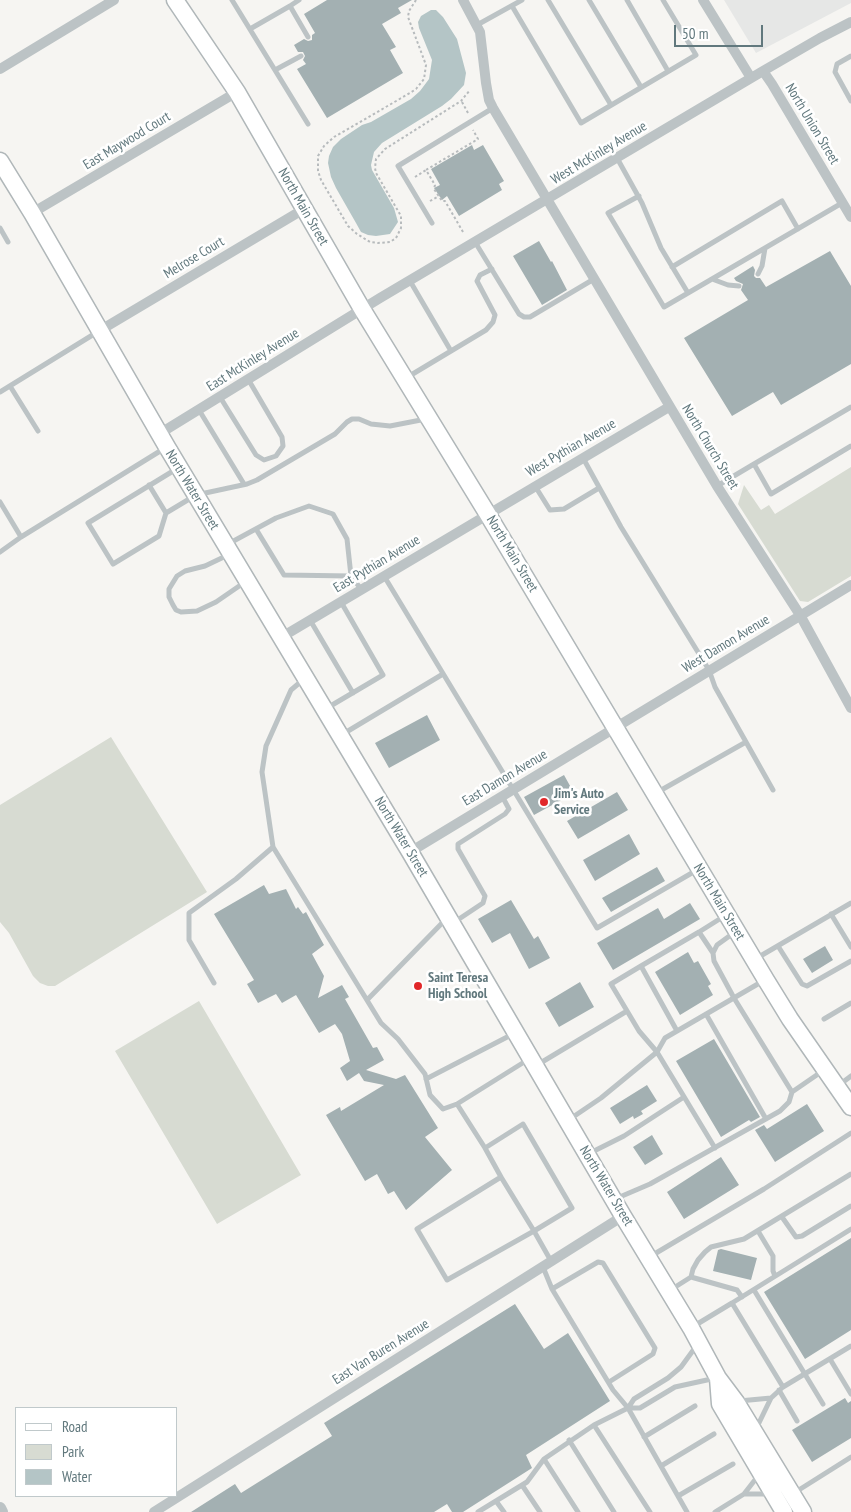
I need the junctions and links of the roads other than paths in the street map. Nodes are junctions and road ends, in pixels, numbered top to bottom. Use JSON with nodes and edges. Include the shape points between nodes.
{"nodes":[{"id":1,"x":114,"y":0,"type":"edge"},
{"id":2,"x":175,"y":0,"type":"edge"},
{"id":3,"x":232,"y":0,"type":"edge"},
{"id":4,"x":299,"y":0,"type":"edge"},
{"id":5,"x":463,"y":0,"type":"edge"},
{"id":6,"x":522,"y":0,"type":"edge"},
{"id":7,"x":548,"y":0,"type":"edge"},
{"id":8,"x":589,"y":0,"type":"edge"},
{"id":9,"x":627,"y":0,"type":"edge"},
{"id":10,"x":663,"y":0,"type":"edge"},
{"id":11,"x":703,"y":0,"type":"edge"},
{"id":12,"x":290,"y":6,"type":"junction"},
{"id":13,"x":512,"y":6,"type":"junction"},
{"id":14,"x":851,"y":22,"type":"edge"},
{"id":15,"x":477,"y":25,"type":"junction"},
{"id":16,"x":250,"y":29,"type":"junction"},
{"id":17,"x":308,"y":37,"type":"dead end"},
{"id":18,"x":301,"y":56,"type":"dead end"},
{"id":19,"x":851,"y":56,"type":"edge"},
{"id":20,"x":0,"y":69,"type":"edge"},
{"id":21,"x":275,"y":70,"type":"junction"},
{"id":22,"x":668,"y":71,"type":"junction"},
{"id":23,"x":763,"y":71,"type":"junction"},
{"id":24,"x":751,"y":78,"type":"junction"},
{"id":25,"x":641,"y":87,"type":"junction"},
{"id":26,"x":237,"y":92,"type":"junction"},
{"id":27,"x":851,"y":101,"type":"edge"},
{"id":28,"x":610,"y":105,"type":"junction"},
{"id":29,"x":493,"y":108,"type":"junction"},
{"id":30,"x":308,"y":124,"type":"dead end"},
{"id":31,"x":617,"y":158,"type":"junction"},
{"id":32,"x":3,"y":171,"type":"edge"},
{"id":33,"x":638,"y":196,"type":"junction"},
{"id":34,"x":547,"y":199,"type":"junction"},
{"id":35,"x":843,"y":203,"type":"junction"},
{"id":36,"x":304,"y":209,"type":"junction"},
{"id":37,"x":32,"y":213,"type":"junction"},
{"id":38,"x":851,"y":217,"type":"edge"},
{"id":39,"x":432,"y":223,"type":"dead end"},
{"id":40,"x":0,"y":228,"type":"edge"},
{"id":41,"x":798,"y":229,"type":"junction"},
{"id":42,"x":8,"y":242,"type":"dead end"},
{"id":43,"x":475,"y":242,"type":"junction"},
{"id":44,"x":766,"y":248,"type":"junction"},
{"id":45,"x":672,"y":267,"type":"junction"},
{"id":46,"x":492,"y":269,"type":"junction"},
{"id":47,"x":758,"y":274,"type":"dead end"},
{"id":48,"x":594,"y":279,"type":"junction"},
{"id":49,"x":712,"y":279,"type":"junction"},
{"id":50,"x":410,"y":281,"type":"junction"},
{"id":51,"x":739,"y":286,"type":"dead end"},
{"id":52,"x":688,"y":293,"type":"junction"},
{"id":53,"x":362,"y":309,"type":"junction"},
{"id":54,"x":99,"y":331,"type":"junction"},
{"id":55,"x":451,"y":351,"type":"junction"},
{"id":56,"x":405,"y":379,"type":"junction"},
{"id":57,"x":248,"y":380,"type":"junction"},
{"id":58,"x":10,"y":386,"type":"junction"},
{"id":59,"x":0,"y":392,"type":"edge"},
{"id":60,"x":220,"y":397,"type":"junction"},
{"id":61,"x":669,"y":407,"type":"junction"},
{"id":62,"x":851,"y":407,"type":"edge"},
{"id":63,"x":198,"y":410,"type":"junction"},
{"id":64,"x":429,"y":418,"type":"junction"},
{"id":65,"x":38,"y":431,"type":"dead end"},
{"id":66,"x":163,"y":440,"type":"junction"},
{"id":67,"x":851,"y":446,"type":"edge"},
{"id":68,"x":276,"y":456,"type":"junction"},
{"id":69,"x":583,"y":458,"type":"junction"},
{"id":70,"x":754,"y":464,"type":"junction"},
{"id":71,"x":282,"y":466,"type":"junction"},
{"id":72,"x":179,"y":467,"type":"junction"},
{"id":73,"x":244,"y":484,"type":"junction"},
{"id":74,"x":149,"y":485,"type":"junction"},
{"id":75,"x":535,"y":486,"type":"junction"},
{"id":76,"x":717,"y":486,"type":"junction"},
{"id":77,"x":599,"y":488,"type":"junction"},
{"id":78,"x":196,"y":495,"type":"junction"},
{"id":79,"x":0,"y":502,"type":"edge"},
{"id":80,"x":166,"y":513,"type":"junction"},
{"id":81,"x":487,"y":513,"type":"junction"},
{"id":82,"x":256,"y":529,"type":"junction"},
{"id":83,"x":21,"y":537,"type":"junction"},
{"id":84,"x":228,"y":550,"type":"junction"},
{"id":85,"x":0,"y":552,"type":"edge"},
{"id":86,"x":351,"y":576,"type":"junction"},
{"id":87,"x":384,"y":576,"type":"junction"},
{"id":88,"x":246,"y":581,"type":"junction"},
{"id":89,"x":851,"y":584,"type":"edge"},
{"id":90,"x":361,"y":589,"type":"junction"},
{"id":91,"x":341,"y":602,"type":"junction"},
{"id":92,"x":800,"y":616,"type":"junction"},
{"id":93,"x":310,"y":620,"type":"junction"},
{"id":94,"x":280,"y":638,"type":"junction"},
{"id":95,"x":709,"y":670,"type":"junction"},
{"id":96,"x":444,"y":674,"type":"junction"},
{"id":97,"x":305,"y":679,"type":"junction"},
{"id":98,"x":353,"y":693,"type":"junction"},
{"id":99,"x":851,"y":708,"type":"edge"},
{"id":100,"x":324,"y":710,"type":"junction"},
{"id":101,"x":614,"y":727,"type":"junction"},
{"id":102,"x":340,"y":736,"type":"junction"},
{"id":103,"x":746,"y":742,"type":"junction"},
{"id":104,"x":513,"y":789,"type":"junction"},
{"id":105,"x":773,"y":790,"type":"dead end"},
{"id":106,"x":655,"y":794,"type":"junction"},
{"id":107,"x":502,"y":796,"type":"junction"},
{"id":108,"x":273,"y":847,"type":"junction"},
{"id":109,"x":410,"y":852,"type":"junction"},
{"id":110,"x":699,"y":869,"type":"junction"},
{"id":111,"x":851,"y":903,"type":"edge"},
{"id":112,"x":832,"y":914,"type":"junction"},
{"id":113,"x":727,"y":915,"type":"junction"},
{"id":114,"x":450,"y":920,"type":"junction"},
{"id":115,"x":736,"y":931,"type":"junction"},
{"id":116,"x":699,"y":932,"type":"junction"},
{"id":117,"x":778,"y":946,"type":"junction"},
{"id":118,"x":851,"y":947,"type":"edge"},
{"id":119,"x":713,"y":953,"type":"junction"},
{"id":120,"x":754,"y":960,"type":"junction"},
{"id":121,"x":851,"y":961,"type":"edge"},
{"id":122,"x":641,"y":966,"type":"junction"},
{"id":123,"x":766,"y":980,"type":"junction"},
{"id":124,"x":214,"y":982,"type":"dead end"},
{"id":125,"x":734,"y":998,"type":"junction"},
{"id":126,"x":367,"y":1000,"type":"junction"},
{"id":127,"x":851,"y":1003,"type":"edge"},
{"id":128,"x":627,"y":1011,"type":"junction"},
{"id":129,"x":706,"y":1014,"type":"junction"},
{"id":130,"x":824,"y":1019,"type":"dead end"},
{"id":131,"x":677,"y":1031,"type":"junction"},
{"id":132,"x":516,"y":1033,"type":"junction"},
{"id":133,"x":656,"y":1052,"type":"junction"},
{"id":134,"x":533,"y":1062,"type":"junction"},
{"id":135,"x":824,"y":1070,"type":"junction"},
{"id":136,"x":851,"y":1076,"type":"edge"},
{"id":137,"x":426,"y":1079,"type":"junction"},
{"id":138,"x":836,"y":1087,"type":"junction"},
{"id":139,"x":792,"y":1092,"type":"junction"},
{"id":140,"x":684,"y":1097,"type":"junction"},
{"id":141,"x":457,"y":1104,"type":"junction"},
{"id":142,"x":851,"y":1107,"type":"edge"},
{"id":143,"x":766,"y":1119,"type":"junction"},
{"id":144,"x":567,"y":1120,"type":"junction"},
{"id":145,"x":851,"y":1133,"type":"edge"},
{"id":146,"x":484,"y":1148,"type":"junction"},
{"id":147,"x":715,"y":1148,"type":"junction"},
{"id":148,"x":587,"y":1155,"type":"junction"},
{"id":149,"x":851,"y":1174,"type":"edge"},
{"id":150,"x":502,"y":1177,"type":"junction"},
{"id":151,"x":614,"y":1200,"type":"junction"},
{"id":152,"x":851,"y":1206,"type":"edge"},
{"id":153,"x":623,"y":1216,"type":"junction"},
{"id":154,"x":782,"y":1217,"type":"junction"},
{"id":155,"x":851,"y":1229,"type":"edge"},
{"id":156,"x":758,"y":1231,"type":"junction"},
{"id":157,"x":534,"y":1232,"type":"junction"},
{"id":158,"x":649,"y":1257,"type":"junction"},
{"id":159,"x":547,"y":1264,"type":"junction"},
{"id":160,"x":775,"y":1276,"type":"junction"},
{"id":161,"x":692,"y":1277,"type":"junction"},
{"id":162,"x":552,"y":1289,"type":"junction"},
{"id":163,"x":754,"y":1290,"type":"junction"},
{"id":164,"x":669,"y":1291,"type":"junction"},
{"id":165,"x":742,"y":1297,"type":"junction"},
{"id":166,"x":732,"y":1302,"type":"junction"},
{"id":167,"x":695,"y":1335,"type":"junction"},
{"id":168,"x":851,"y":1347,"type":"edge"},
{"id":169,"x":830,"y":1359,"type":"junction"},
{"id":170,"x":805,"y":1374,"type":"junction"},
{"id":171,"x":718,"y":1378,"type":"junction"},
{"id":172,"x":609,"y":1382,"type":"junction"},
{"id":173,"x":781,"y":1389,"type":"junction"},
{"id":174,"x":851,"y":1393,"type":"edge"},
{"id":175,"x":771,"y":1398,"type":"junction"},
{"id":176,"x":736,"y":1402,"type":"junction"},
{"id":177,"x":823,"y":1404,"type":"dead end"},
{"id":178,"x":695,"y":1406,"type":"dead end"},
{"id":179,"x":628,"y":1408,"type":"junction"},
{"id":180,"x":797,"y":1421,"type":"dead end"},
{"id":181,"x":594,"y":1425,"type":"junction"},
{"id":182,"x":754,"y":1432,"type":"junction"},
{"id":183,"x":714,"y":1434,"type":"dead end"},
{"id":184,"x":644,"y":1437,"type":"junction"},
{"id":185,"x":569,"y":1440,"type":"junction"},
{"id":186,"x":851,"y":1457,"type":"edge"},
{"id":187,"x":544,"y":1459,"type":"junction"},
{"id":188,"x":733,"y":1464,"type":"dead end"},
{"id":189,"x":661,"y":1466,"type":"junction"},
{"id":190,"x":761,"y":1472,"type":"junction"},
{"id":191,"x":522,"y":1485,"type":"junction"},
{"id":192,"x":744,"y":1494,"type":"junction"},
{"id":193,"x":774,"y":1494,"type":"junction"},
{"id":194,"x":792,"y":1494,"type":"junction"},
{"id":195,"x":678,"y":1496,"type":"junction"},
{"id":196,"x":178,"y":1497,"type":"edge"},
{"id":197,"x":178,"y":1497,"type":"edge"},
{"id":198,"x":496,"y":1501,"type":"junction"},
{"id":199,"x":0,"y":1508,"type":"edge"},
{"id":200,"x":2,"y":1512,"type":"edge"},
{"id":201,"x":154,"y":1512,"type":"edge"},
{"id":202,"x":478,"y":1512,"type":"edge"},
{"id":203,"x":504,"y":1512,"type":"edge"},
{"id":204,"x":540,"y":1512,"type":"edge"},
{"id":205,"x":578,"y":1512,"type":"edge"},
{"id":206,"x":614,"y":1512,"type":"edge"},
{"id":207,"x":650,"y":1512,"type":"edge"},
{"id":208,"x":687,"y":1512,"type":"edge"},
{"id":209,"x":716,"y":1512,"type":"edge"},
{"id":210,"x":784,"y":1512,"type":"edge"},
{"id":211,"x":803,"y":1512,"type":"edge"}],
"edges":[{"from":1,"to":20,"type":"street"},
{"from":2,"to":26,"type":"main road","name":"North Main Street"},
{"from":3,"to":16,"type":"lane"},
{"from":4,"to":12,"type":"lane"},
{"from":5,"to":15,"type":"street","name":"North Church Street"},
{"from":6,"to":13,"type":"lane"},
{"from":7,"to":28,"type":"lane"},
{"from":8,"to":25,"type":"lane"},
{"from":9,"to":22,"type":"lane"},
{"from":10,"to":22,"type":"lane","via":[[696,56]]},
{"from":11,"to":24,"type":"street"},
{"from":12,"to":16,"type":"lane"},
{"from":12,"to":17,"type":"lane"},
{"from":13,"to":15,"type":"lane"},
{"from":13,"to":28,"type":"lane","via":[[581,123]]},
{"from":14,"to":23,"type":"street","name":"West McKinley Avenue"},
{"from":15,"to":29,"type":"street","name":"North Church Street"},
{"from":16,"to":21,"type":"lane"},
{"from":18,"to":21,"type":"lane"},
{"from":19,"to":27,"type":"lane","via":[[837,64],[835,72]]},
{"from":21,"to":30,"type":"lane"},
{"from":22,"to":25,"type":"lane"},
{"from":23,"to":24,"type":"street","name":"West McKinley Avenue"},
{"from":23,"to":35,"type":"street","name":"North Union Street"},
{"from":24,"to":31,"type":"street","name":"West McKinley Avenue"},
{"from":25,"to":28,"type":"lane"},
{"from":26,"to":36,"type":"main road","name":"North Main Street"},
{"from":26,"to":37,"type":"street","name":"East Maywood Court"},
{"from":29,"to":34,"type":"street","name":"North Church Street"},
{"from":29,"to":39,"type":"lane","via":[[398,166]]},
{"from":31,"to":33,"type":"lane"},
{"from":31,"to":34,"type":"street","name":"West McKinley Avenue"},
{"from":32,"to":37,"type":"main road","name":"North Water Street"},
{"from":33,"to":45,"type":"lane"},
{"from":33,"to":52,"type":"lane","via":[[608,213],[664,307]]},
{"from":34,"to":43,"type":"street","name":"West McKinley Avenue"},
{"from":34,"to":48,"type":"street","name":"North Church Street"},
{"from":35,"to":38,"type":"street","name":"North Union Street"},
{"from":35,"to":41,"type":"lane"},
{"from":36,"to":53,"type":"main road","name":"North Main Street"},
{"from":36,"to":54,"type":"street","name":"Melrose Court"},
{"from":37,"to":54,"type":"main road","name":"North Water Street"},
{"from":40,"to":42,"type":"lane"},
{"from":41,"to":44,"type":"lane"},
{"from":41,"to":45,"type":"lane","via":[[782,201]]},
{"from":43,"to":46,"type":"lane"},
{"from":43,"to":50,"type":"street","name":"West McKinley Avenue"},
{"from":44,"to":47,"type":"lane"},
{"from":44,"to":49,"type":"lane"},
{"from":45,"to":52,"type":"lane"},
{"from":46,"to":48,"type":"lane","via":[[524,317],[530,317]]},
{"from":46,"to":55,"type":"lane","via":[[480,275],[477,281],[495,315],[493,322],[486,330]]},
{"from":48,"to":61,"type":"street","name":"North Church Street"},
{"from":49,"to":51,"type":"lane"},
{"from":49,"to":52,"type":"lane"},
{"from":50,"to":53,"type":"street","name":"West McKinley Avenue"},
{"from":50,"to":55,"type":"lane"},
{"from":53,"to":56,"type":"main road","name":"North Main Street"},
{"from":53,"to":57,"type":"street","name":"East McKinley Avenue"},
{"from":54,"to":58,"type":"lane"},
{"from":54,"to":66,"type":"main road","name":"North Water Street"},
{"from":55,"to":56,"type":"lane"},
{"from":56,"to":64,"type":"main road","name":"North Main Street"},
{"from":57,"to":60,"type":"street","name":"East McKinley Avenue"},
{"from":57,"to":68,"type":"lane","via":[[282,437],[283,446]]},
{"from":58,"to":59,"type":"lane"},
{"from":58,"to":65,"type":"lane"},
{"from":60,"to":63,"type":"street","name":"East McKinley Avenue"},
{"from":60,"to":68,"type":"lane","via":[[256,455],[264,460]]},
{"from":61,"to":69,"type":"street","name":"West Pythian Avenue"},
{"from":61,"to":76,"type":"street","name":"North Church Street"},
{"from":62,"to":70,"type":"lane"},
{"from":63,"to":66,"type":"street","name":"East McKinley Avenue"},
{"from":63,"to":73,"type":"lane"},
{"from":64,"to":71,"type":"lane","via":[[390,426],[352,419],[335,434]]},
{"from":64,"to":81,"type":"main road","name":"North Main Street"},
{"from":66,"to":72,"type":"main road","name":"North Water Street"},
{"from":66,"to":83,"type":"lane"},
{"from":67,"to":70,"type":"lane","via":[[771,494]]},
{"from":68,"to":71,"type":"lane"},
{"from":69,"to":75,"type":"street","name":"West Pythian Avenue"},
{"from":69,"to":77,"type":"lane"},
{"from":70,"to":76,"type":"lane"},
{"from":71,"to":73,"type":"lane"},
{"from":72,"to":74,"type":"lane"},
{"from":72,"to":78,"type":"main road","name":"North Water Street"},
{"from":73,"to":78,"type":"lane"},
{"from":74,"to":80,"type":"lane"},
{"from":74,"to":80,"type":"lane","via":[[88,523],[113,564],[159,536]]},
{"from":75,"to":77,"type":"lane","via":[[550,510],[564,509]]},
{"from":75,"to":81,"type":"street","name":"West Pythian Avenue"},
{"from":76,"to":92,"type":"street","name":"North Church Street"},
{"from":77,"to":95,"type":"lane"},
{"from":78,"to":80,"type":"lane"},
{"from":78,"to":84,"type":"main road","name":"North Water Street"},
{"from":79,"to":83,"type":"lane"},
{"from":81,"to":87,"type":"street","name":"East Pythian Avenue"},
{"from":81,"to":101,"type":"main road","name":"North Main Street"},
{"from":82,"to":84,"type":"lane"},
{"from":82,"to":86,"type":"lane","via":[[284,575]]},
{"from":82,"to":86,"type":"lane","via":[[309,506],[333,514],[347,539]]},
{"from":83,"to":85,"type":"lane"},
{"from":84,"to":88,"type":"main road","name":"North Water Street"},
{"from":84,"to":88,"type":"lane","via":[[205,566],[177,576],[169,589],[172,605],[181,612],[197,611]]},
{"from":86,"to":90,"type":"lane"},
{"from":87,"to":90,"type":"street","name":"East Pythian Avenue"},
{"from":87,"to":96,"type":"lane"},
{"from":88,"to":94,"type":"main road","name":"North Water Street"},
{"from":89,"to":92,"type":"street","name":"West Damon Avenue"},
{"from":90,"to":91,"type":"street","name":"East Pythian Avenue"},
{"from":91,"to":93,"type":"street","name":"East Pythian Avenue"},
{"from":91,"to":98,"type":"lane","via":[[383,675]]},
{"from":92,"to":95,"type":"street","name":"West Damon Avenue"},
{"from":92,"to":99,"type":"street","name":"North Church Street"},
{"from":93,"to":94,"type":"street","name":"East Pythian Avenue"},
{"from":93,"to":98,"type":"lane"},
{"from":94,"to":97,"type":"main road","name":"North Water Street"},
{"from":95,"to":101,"type":"street","name":"West Damon Avenue"},
{"from":95,"to":103,"type":"lane"},
{"from":96,"to":102,"type":"lane"},
{"from":96,"to":104,"type":"lane"},
{"from":97,"to":100,"type":"main road","name":"North Water Street"},
{"from":97,"to":108,"type":"lane","via":[[291,690],[266,746],[262,772]]},
{"from":98,"to":100,"type":"lane"},
{"from":100,"to":102,"type":"main road","name":"North Water Street"},
{"from":101,"to":104,"type":"street","name":"East Damon Avenue"},
{"from":101,"to":106,"type":"main road","name":"North Main Street"},
{"from":102,"to":109,"type":"main road","name":"North Water Street"},
{"from":103,"to":105,"type":"lane"},
{"from":103,"to":106,"type":"lane"},
{"from":104,"to":107,"type":"street","name":"East Damon Avenue"},
{"from":104,"to":110,"type":"lane","via":[[597,928]]},
{"from":106,"to":110,"type":"main road","name":"North Main Street"},
{"from":107,"to":109,"type":"street","name":"East Damon Avenue"},
{"from":107,"to":114,"type":"lane","via":[[509,809],[505,814],[458,844],[485,896],[483,903]]},
{"from":108,"to":124,"type":"lane","via":[[189,914],[189,940]]},
{"from":108,"to":126,"type":"lane"},
{"from":109,"to":114,"type":"main road","name":"North Water Street"},
{"from":110,"to":113,"type":"main road","name":"North Main Street"},
{"from":111,"to":112,"type":"lane"},
{"from":112,"to":117,"type":"lane"},
{"from":112,"to":118,"type":"lane"},
{"from":113,"to":115,"type":"main road","name":"North Main Street"},
{"from":113,"to":116,"type":"lane"},
{"from":114,"to":126,"type":"lane"},
{"from":114,"to":132,"type":"main road","name":"North Water Street"},
{"from":115,"to":119,"type":"lane","via":[[717,944]]},
{"from":115,"to":120,"type":"main road","name":"North Main Street"},
{"from":116,"to":119,"type":"lane"},
{"from":116,"to":122,"type":"lane"},
{"from":117,"to":120,"type":"lane"},
{"from":117,"to":121,"type":"lane","via":[[802,984],[807,986]]},
{"from":119,"to":125,"type":"lane"},
{"from":120,"to":123,"type":"main road","name":"North Main Street"},
{"from":122,"to":128,"type":"lane","via":[[611,984]]},
{"from":122,"to":131,"type":"lane"},
{"from":123,"to":125,"type":"lane"},
{"from":123,"to":135,"type":"main road","name":"North Main Street"},
{"from":125,"to":129,"type":"lane"},
{"from":125,"to":139,"type":"lane"},
{"from":126,"to":137,"type":"lane","via":[[381,1023],[398,1039]]},
{"from":127,"to":130,"type":"lane"},
{"from":128,"to":133,"type":"lane","via":[[638,1031]]},
{"from":128,"to":134,"type":"lane"},
{"from":129,"to":131,"type":"lane"},
{"from":129,"to":143,"type":"lane"},
{"from":131,"to":133,"type":"lane","via":[[665,1038]]},
{"from":132,"to":134,"type":"main road","name":"North Water Street"},
{"from":132,"to":137,"type":"lane"},
{"from":133,"to":140,"type":"lane"},
{"from":133,"to":144,"type":"lane","via":[[601,1098]]},
{"from":134,"to":141,"type":"lane"},
{"from":134,"to":144,"type":"main road","name":"North Water Street"},
{"from":135,"to":138,"type":"main road","name":"North Main Street"},
{"from":135,"to":139,"type":"lane"},
{"from":136,"to":138,"type":"lane"},
{"from":137,"to":141,"type":"lane","via":[[430,1095],[443,1109]]},
{"from":138,"to":142,"type":"main road","name":"North Main Street"},
{"from":139,"to":143,"type":"lane","via":[[789,1102]]},
{"from":140,"to":147,"type":"lane"},
{"from":140,"to":148,"type":"lane","via":[[624,1136]]},
{"from":141,"to":146,"type":"lane"},
{"from":143,"to":147,"type":"lane"},
{"from":144,"to":148,"type":"main road","name":"North Water Street"},
{"from":145,"to":158,"type":"lane"},
{"from":146,"to":150,"type":"lane"},
{"from":146,"to":157,"type":"lane","via":[[523,1124],[572,1208]]},
{"from":147,"to":151,"type":"lane"},
{"from":148,"to":151,"type":"main road","name":"North Water Street"},
{"from":149,"to":154,"type":"lane"},
{"from":150,"to":157,"type":"lane"},
{"from":150,"to":157,"type":"lane","via":[[417,1229],[447,1280]]},
{"from":151,"to":153,"type":"main road","name":"North Water Street"},
{"from":152,"to":154,"type":"lane","via":[[796,1237]]},
{"from":153,"to":158,"type":"main road","name":"North Water Street"},
{"from":153,"to":159,"type":"street","name":"East Van Buren Avenue"},
{"from":154,"to":156,"type":"lane"},
{"from":155,"to":160,"type":"lane"},
{"from":156,"to":160,"type":"lane","via":[[773,1256]]},
{"from":156,"to":161,"type":"lane","via":[[736,1242],[718,1244],[705,1252],[693,1269]]},
{"from":157,"to":159,"type":"lane"},
{"from":158,"to":164,"type":"main road","name":"North Water Street"},
{"from":159,"to":162,"type":"lane"},
{"from":159,"to":196,"type":"street","name":"East Van Buren Avenue"},
{"from":160,"to":163,"type":"lane"},
{"from":161,"to":164,"type":"lane"},
{"from":161,"to":165,"type":"lane","via":[[737,1290]]},
{"from":162,"to":172,"type":"lane"},
{"from":162,"to":172,"type":"lane","via":[[598,1262],[603,1263],[655,1348],[653,1354]]},
{"from":163,"to":165,"type":"lane"},
{"from":163,"to":170,"type":"lane"},
{"from":164,"to":167,"type":"main road","name":"North Water Street"},
{"from":165,"to":166,"type":"lane"},
{"from":166,"to":167,"type":"lane"},
{"from":166,"to":173,"type":"lane"},
{"from":167,"to":171,"type":"main road","name":"North Water Street"},
{"from":167,"to":179,"type":"lane","via":[[682,1367],[634,1399]]},
{"from":168,"to":169,"type":"lane"},
{"from":169,"to":170,"type":"lane"},
{"from":169,"to":174,"type":"lane"},
{"from":170,"to":173,"type":"lane"},
{"from":170,"to":177,"type":"lane"},
{"from":171,"to":176,"type":"main road","name":"North Water Street"},
{"from":171,"to":179,"type":"lane","via":[[675,1387],[640,1408]]},
{"from":171,"to":190,"type":"main road","via":[[720,1404]]},
{"from":172,"to":179,"type":"lane"},
{"from":173,"to":175,"type":"lane"},
{"from":173,"to":180,"type":"lane"},
{"from":175,"to":176,"type":"lane"},
{"from":175,"to":182,"type":"lane"},
{"from":176,"to":182,"type":"main road","name":"North Water Street"},
{"from":178,"to":184,"type":"lane"},
{"from":179,"to":181,"type":"lane"},
{"from":179,"to":184,"type":"lane"},
{"from":181,"to":185,"type":"lane"},
{"from":181,"to":207,"type":"lane"},
{"from":182,"to":194,"type":"main road","name":"North Water Street"},
{"from":183,"to":189,"type":"lane"},
{"from":184,"to":189,"type":"lane"},
{"from":185,"to":187,"type":"lane"},
{"from":185,"to":206,"type":"lane"},
{"from":186,"to":194,"type":"lane"},
{"from":187,"to":191,"type":"lane"},
{"from":187,"to":205,"type":"lane"},
{"from":188,"to":195,"type":"lane"},
{"from":189,"to":195,"type":"lane"},
{"from":190,"to":192,"type":"lane"},
{"from":190,"to":193,"type":"main road"},
{"from":191,"to":198,"type":"lane"},
{"from":191,"to":204,"type":"lane"},
{"from":192,"to":193,"type":"lane"},
{"from":192,"to":209,"type":"lane"},
{"from":193,"to":210,"type":"main road"},
{"from":194,"to":211,"type":"main road","name":"North Water Street"},
{"from":195,"to":208,"type":"lane"},
{"from":197,"to":201,"type":"street","name":"East Van Buren Avenue"},
{"from":198,"to":202,"type":"lane"},
{"from":198,"to":203,"type":"lane"},
{"from":199,"to":200,"type":"street"}]}
